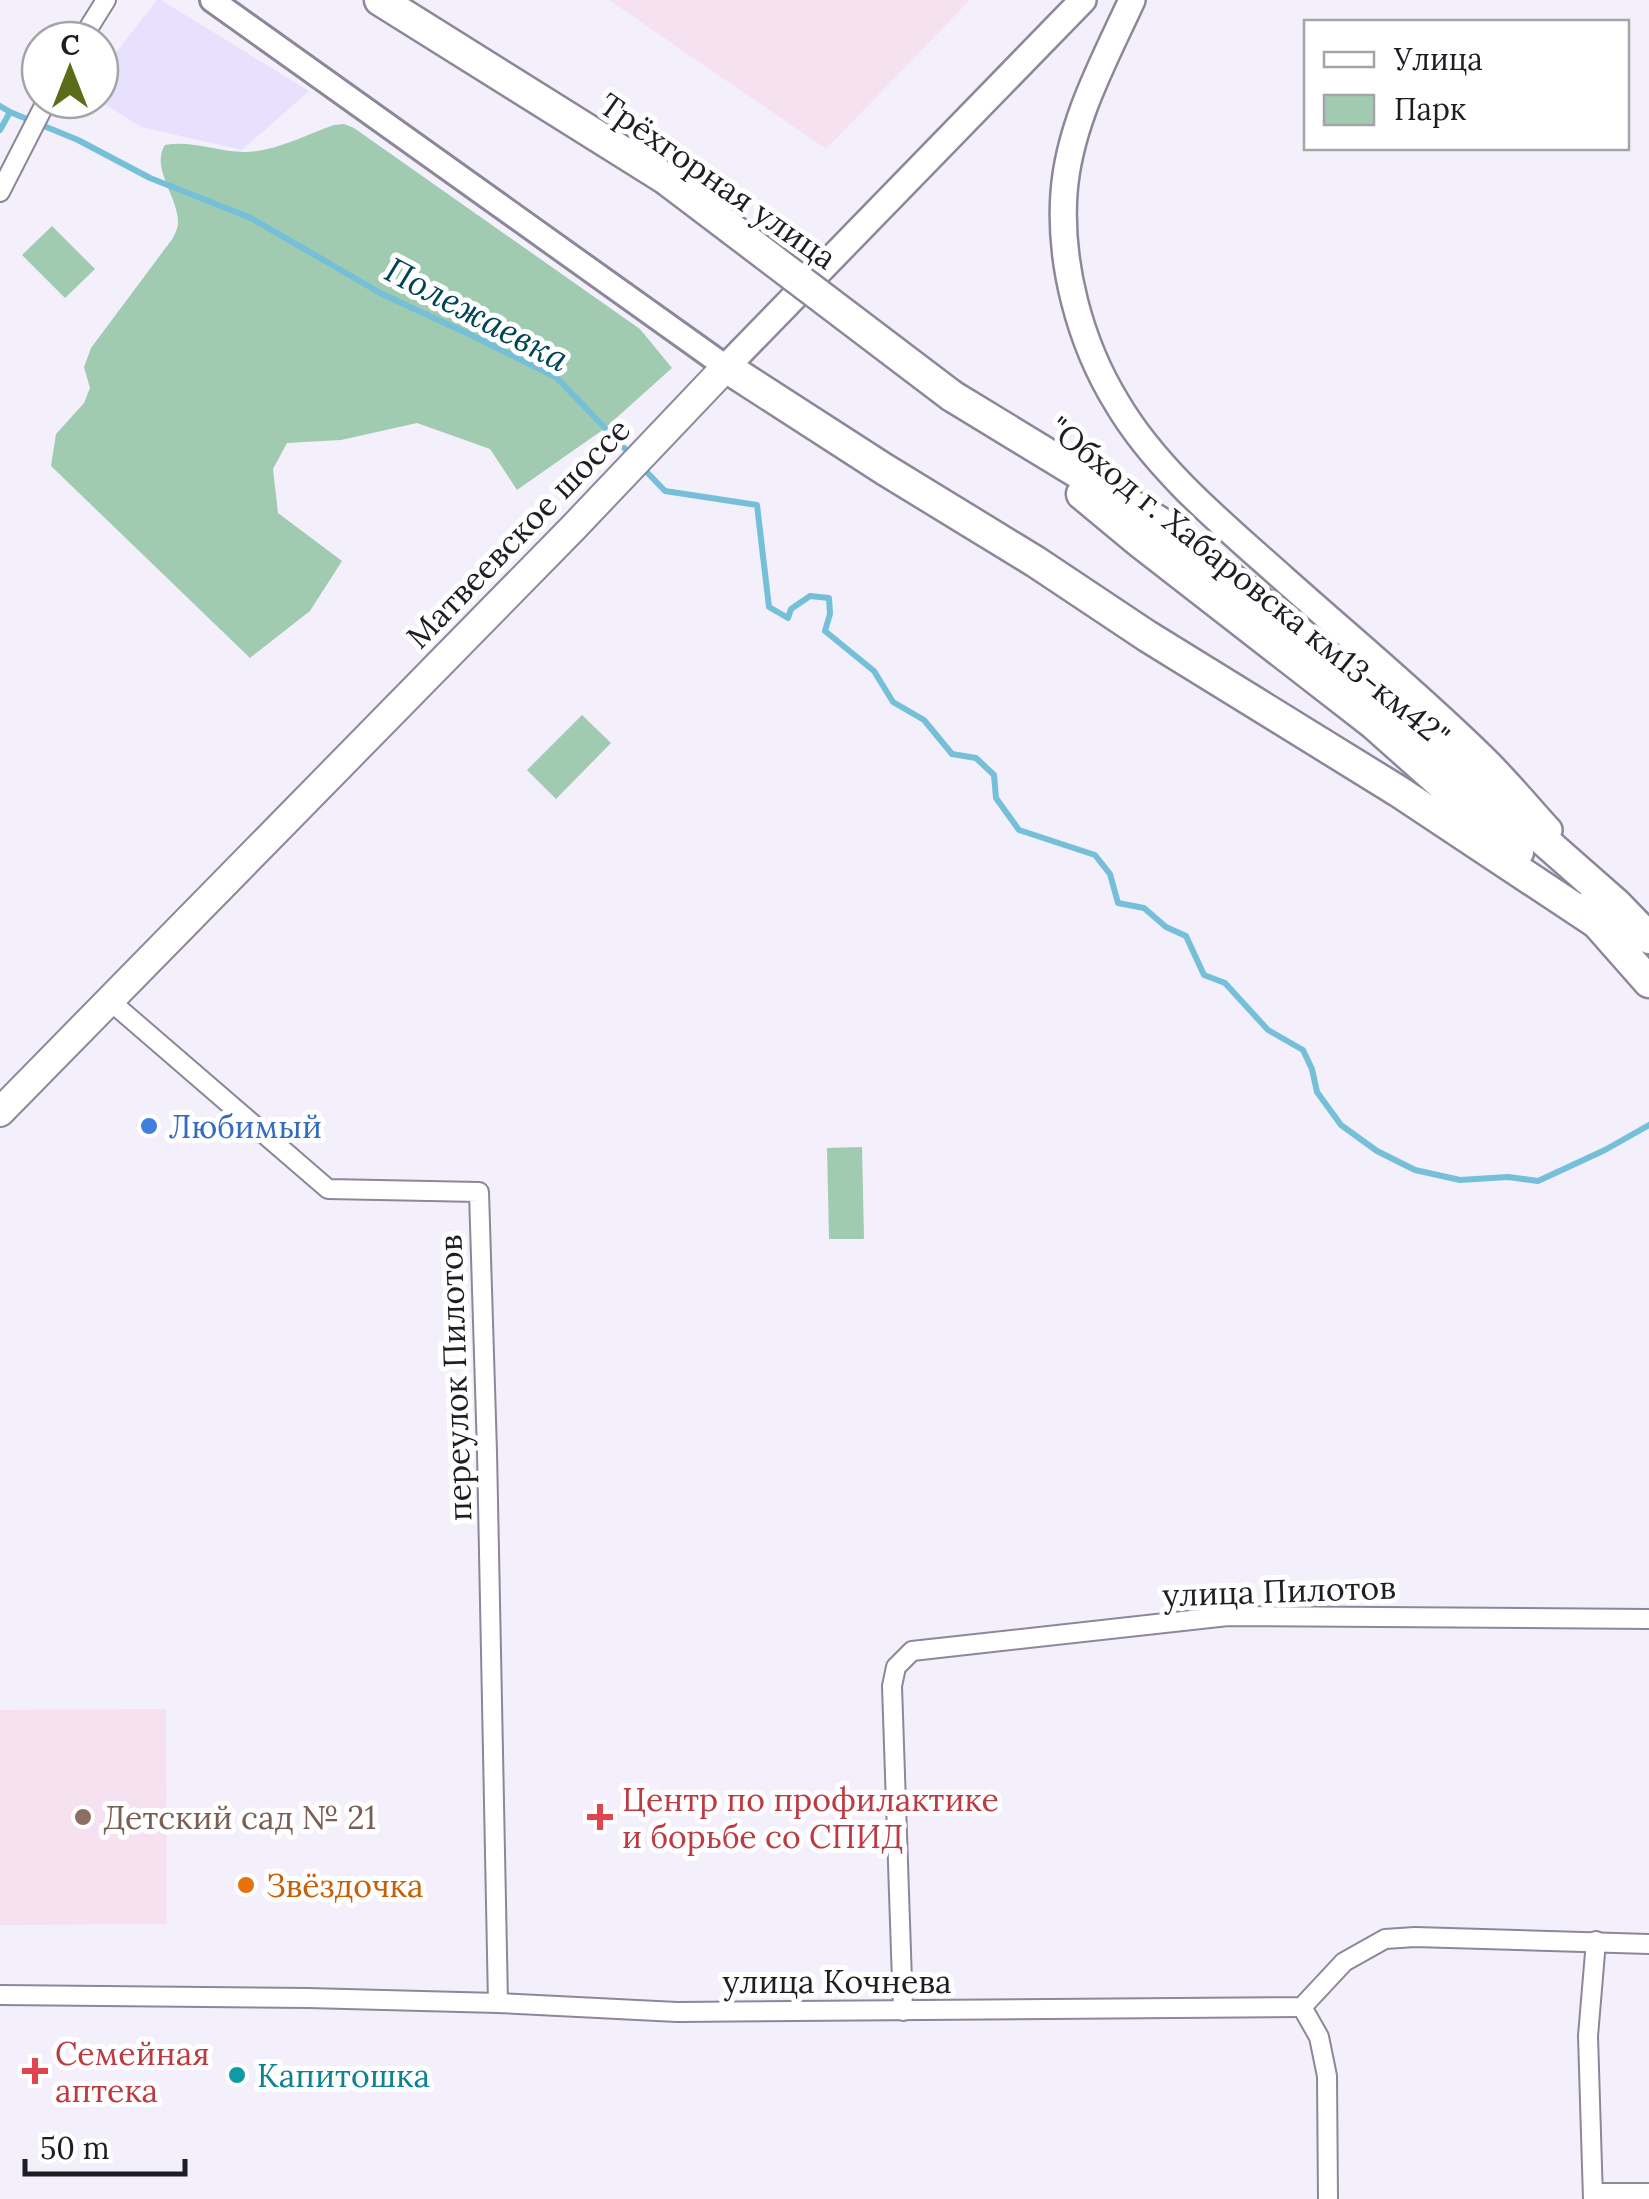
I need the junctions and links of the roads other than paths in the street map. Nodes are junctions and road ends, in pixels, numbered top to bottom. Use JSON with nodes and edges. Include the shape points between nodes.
{"nodes":[{"id":1,"x":212,"y":0,"type":"edge"},
{"id":2,"x":380,"y":0,"type":"edge"},
{"id":3,"x":1083,"y":0,"type":"edge"},
{"id":4,"x":1132,"y":0,"type":"edge"},
{"id":5,"x":36,"y":120,"type":"edge"},
{"id":6,"x":0,"y":192,"type":"edge"},
{"id":7,"x":726,"y":366,"type":"junction"},
{"id":8,"x":1007,"y":432,"type":"joint"},
{"id":9,"x":1607,"y":914,"type":"junction"},
{"id":10,"x":1649,"y":938,"type":"edge"},
{"id":11,"x":1649,"y":982,"type":"edge"},
{"id":12,"x":109,"y":1000,"type":"junction"},
{"id":13,"x":0,"y":1112,"type":"edge"},
{"id":14,"x":1649,"y":1619,"type":"edge"},
{"id":15,"x":1596,"y":1941,"type":"junction"},
{"id":16,"x":1649,"y":1944,"type":"edge"},
{"id":17,"x":0,"y":1995,"type":"edge"},
{"id":18,"x":498,"y":2003,"type":"junction"},
{"id":19,"x":1302,"y":2007,"type":"junction"},
{"id":20,"x":903,"y":2010,"type":"junction"},
{"id":21,"x":1649,"y":2193,"type":"edge"},
{"id":22,"x":1593,"y":2196,"type":"edge"},
{"id":23,"x":1328,"y":2199,"type":"edge"}],
"edges":[{"from":1,"to":7,"type":"street"},
{"from":2,"to":8,"type":"highway","name":"Трёхгорная улица","bridge":true,"via":[[666,179]]},
{"from":3,"to":7,"type":"main road","name":"Матвеевское шоссе"},
{"from":4,"to":9,"type":"main road","via":[[1072,142],[1064,194],[1076,313],[1093,360],[1154,454],[1483,758]]},
{"from":5,"to":6,"type":"street"},
{"from":7,"to":9,"type":"highway","via":[[1147,636]]},
{"from":7,"to":12,"type":"main road","name":"Матвеевское шоссе"},
{"from":8,"to":9,"type":"highway","name":"\"Обход г. Хабаровска км13-км42\"","via":[[1158,522],[1383,699]]},
{"from":9,"to":10,"type":"highway","name":"\"Обход г. Хабаровска км13-км42\""},
{"from":9,"to":11,"type":"highway","name":"\"Обход г. Хабаровска км13-км42\""},
{"from":12,"to":13,"type":"main road","name":"Матвеевское шоссе"},
{"from":12,"to":18,"type":"street","name":"переулок Пилотов","via":[[328,1190],[479,1192]]},
{"from":14,"to":20,"type":"street","name":"улица Пилотов","via":[[1228,1616],[912,1651],[896,1667],[892,1686]]},
{"from":15,"to":16,"type":"street"},
{"from":15,"to":19,"type":"street","via":[[1385,1939],[1344,1962]]},
{"from":15,"to":22,"type":"street","via":[[1588,2036]]},
{"from":17,"to":18,"type":"street","name":"улица Кочнева"},
{"from":18,"to":20,"type":"street","name":"улица Кочнева","via":[[676,2012]]},
{"from":19,"to":20,"type":"street","name":"улица Кочнева"},
{"from":19,"to":23,"type":"street","via":[[1319,2037],[1327,2076]]},
{"from":21,"to":22,"type":"street"}]}
